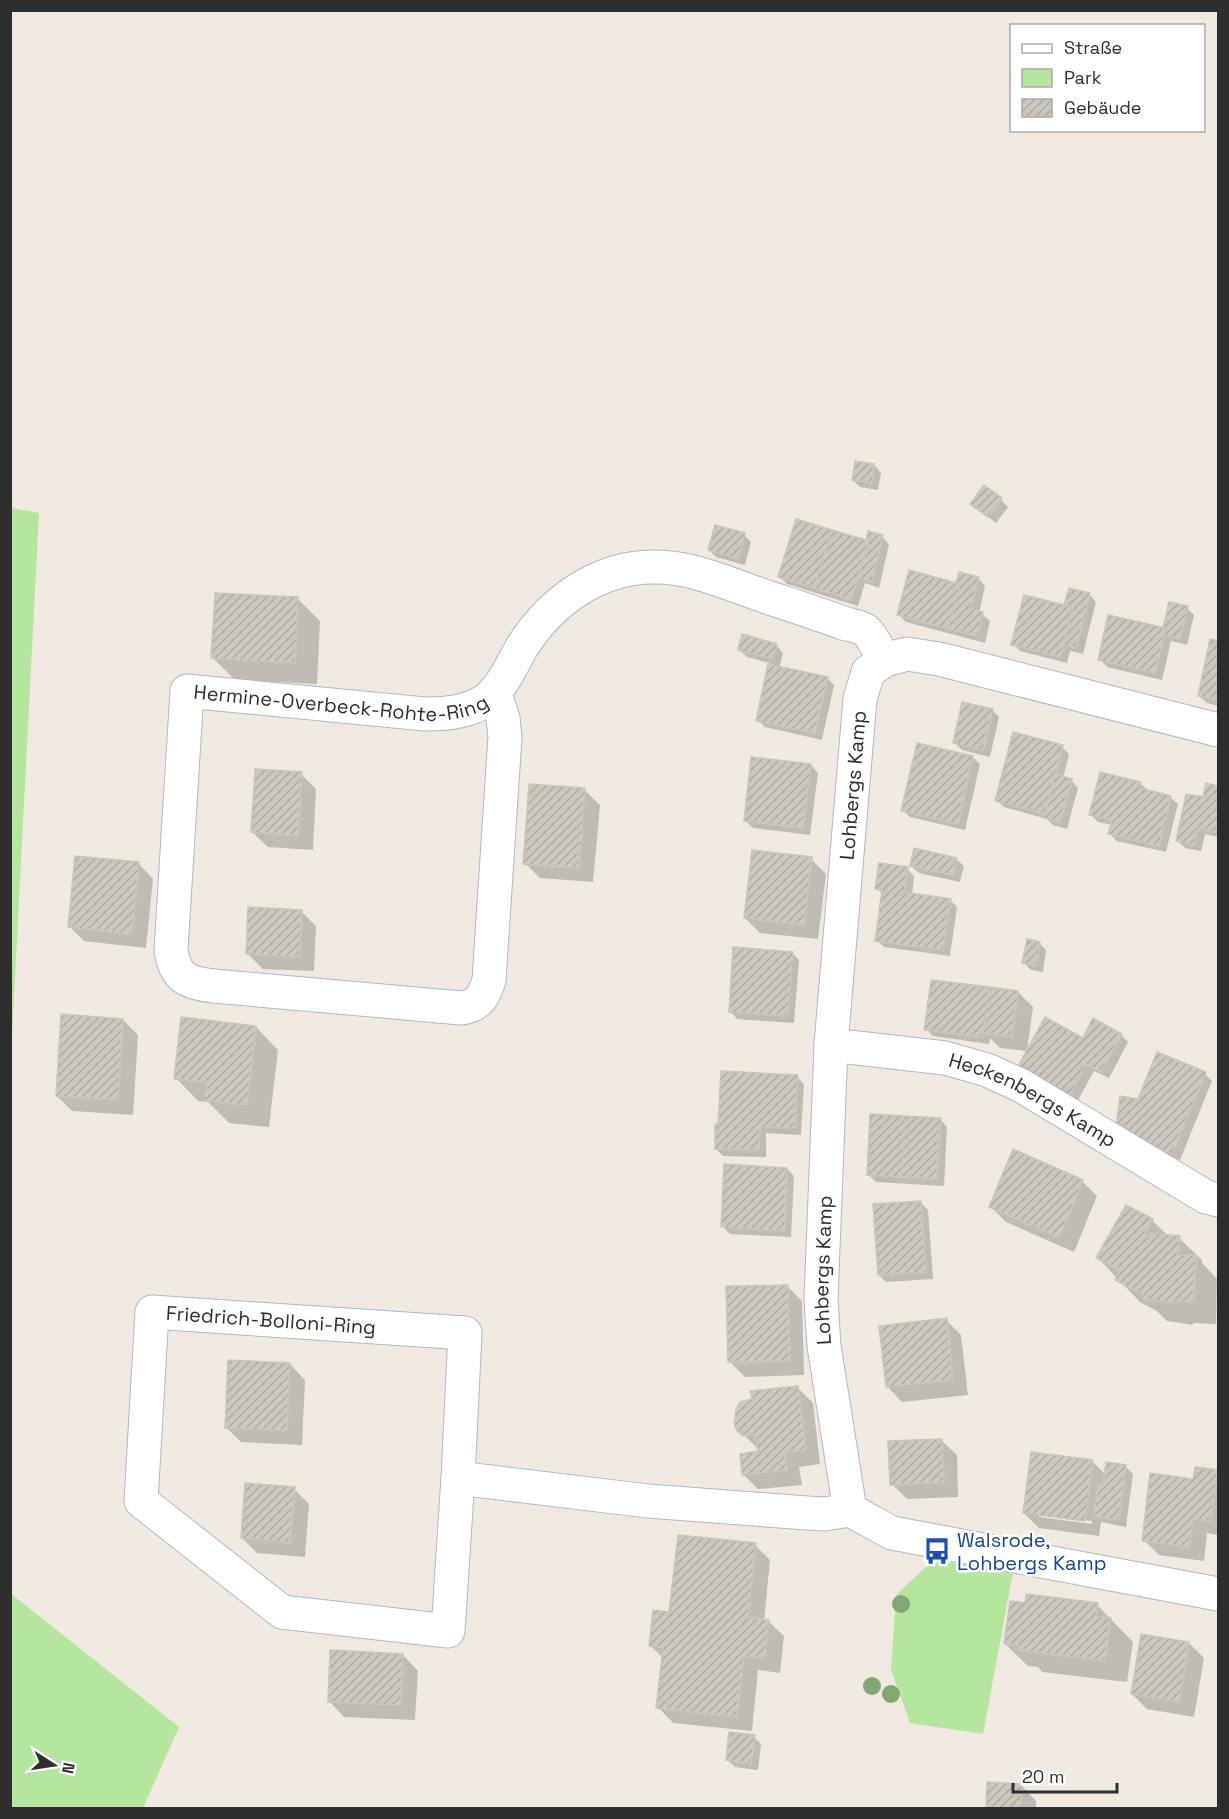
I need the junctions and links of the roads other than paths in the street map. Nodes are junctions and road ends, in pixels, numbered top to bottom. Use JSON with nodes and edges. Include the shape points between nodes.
{"nodes":[{"id":1,"x":885,"y":660,"type":"junction"},
{"id":2,"x":494,"y":692,"type":"junction"},
{"id":3,"x":1218,"y":730,"type":"edge"},
{"id":4,"x":831,"y":1045,"type":"junction"},
{"id":5,"x":1218,"y":1200,"type":"edge"},
{"id":6,"x":458,"y":1478,"type":"junction"},
{"id":7,"x":849,"y":1510,"type":"junction"},
{"id":8,"x":1218,"y":1594,"type":"edge"}],
"edges":[{"from":1,"to":2,"type":"street","name":"Hermine-Overbeck-Rohte-Ring","via":[[865,630],[692,572],[635,568],[579,588],[564,599],[533,629]]},
{"from":1,"to":3,"type":"street","via":[[907,654],[939,659]]},
{"from":1,"to":4,"type":"street","name":"Lohbergs Kamp","via":[[868,672],[860,699]]},
{"from":2,"to":2,"type":"street","name":"Hermine-Overbeck-Rohte-Ring","via":[[505,737],[489,980],[476,1004],[461,1008],[213,986],[192,982],[178,973],[171,950],[187,691],[425,714],[465,710]]},
{"from":4,"to":5,"type":"street","name":"Heckenbergs Kamp","via":[[945,1058],[987,1070],[1020,1085],[1206,1197]]},
{"from":4,"to":7,"type":"street","name":"Lohbergs Kamp","via":[[821,1299],[824,1346]]},
{"from":6,"to":6,"type":"street","name":"Friedrich-Bolloni-Ring","via":[[465,1333],[152,1312],[141,1501],[282,1612],[448,1631]]},
{"from":6,"to":7,"type":"street","via":[[648,1501],[824,1514]]},
{"from":7,"to":8,"type":"street","via":[[892,1533]]}]}
